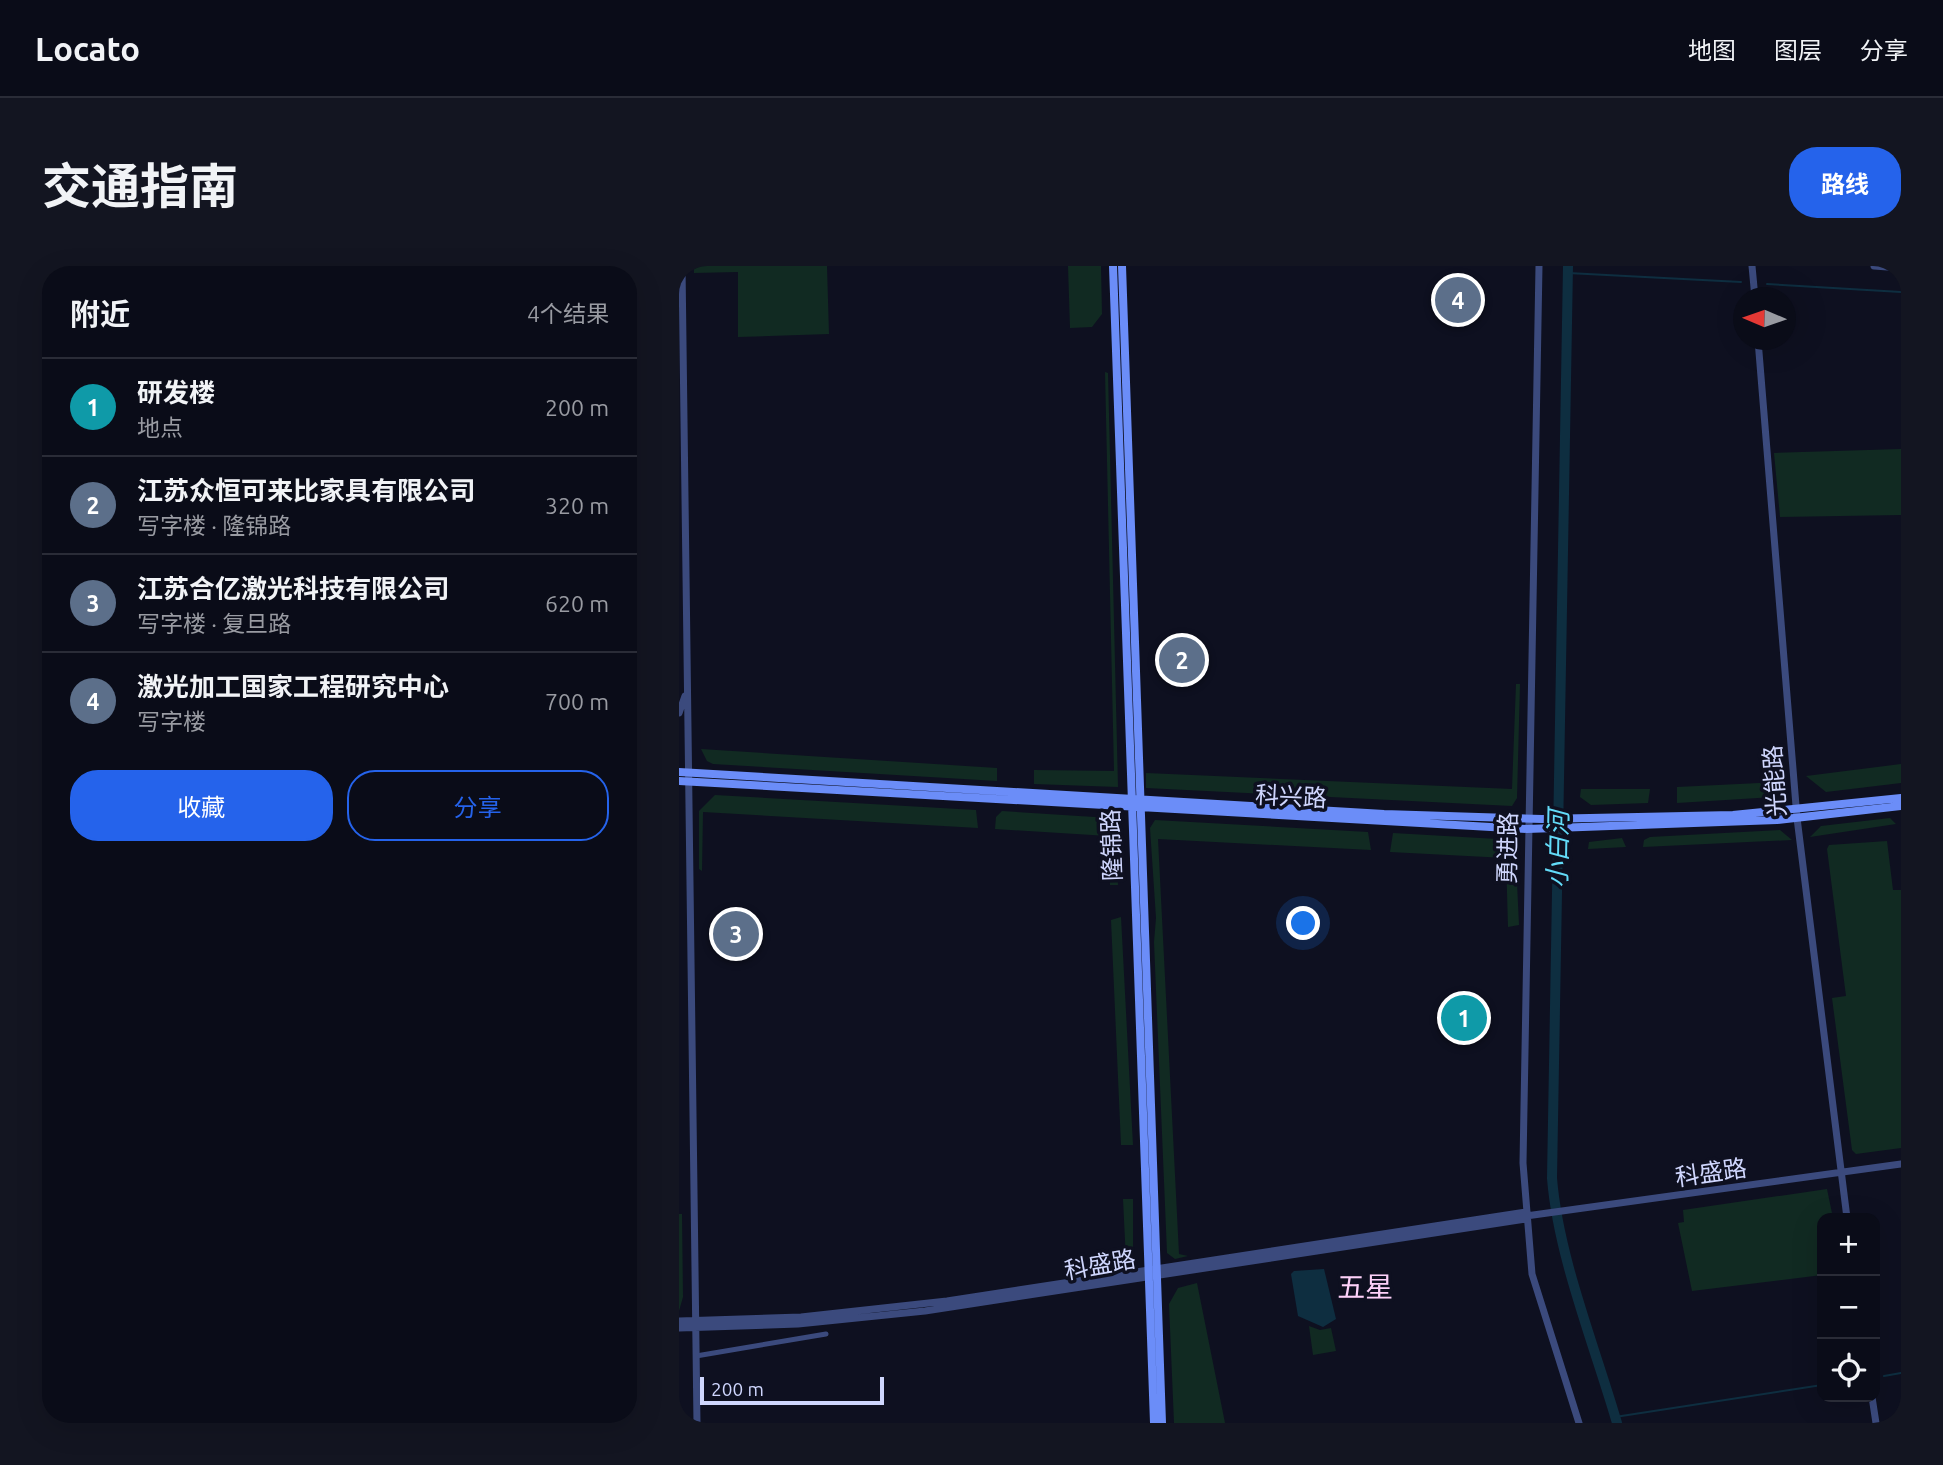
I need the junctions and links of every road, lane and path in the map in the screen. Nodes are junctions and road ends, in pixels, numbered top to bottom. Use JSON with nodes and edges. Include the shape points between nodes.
{"nodes":[{"id":1,"x":682,"y":266,"type":"edge"},
{"id":2,"x":1113,"y":266,"type":"edge"},
{"id":3,"x":1122,"y":266,"type":"edge"},
{"id":4,"x":1539,"y":266,"type":"edge"},
{"id":5,"x":1752,"y":266,"type":"edge"},
{"id":6,"x":1874,"y":266,"type":"edge"},
{"id":7,"x":1901,"y":268,"type":"edge"},
{"id":8,"x":1754,"y":287,"type":"edge"},
{"id":9,"x":1759,"y":350,"type":"edge"},
{"id":10,"x":687,"y":692,"type":"junction"},
{"id":11,"x":679,"y":713,"type":"edge"},
{"id":12,"x":679,"y":772,"type":"edge"},
{"id":13,"x":690,"y":777,"type":"junction"},
{"id":14,"x":679,"y":781,"type":"edge"},
{"id":15,"x":1901,"y":798,"type":"edge"},
{"id":16,"x":1135,"y":803,"type":"junction"},
{"id":17,"x":1901,"y":806,"type":"edge"},
{"id":18,"x":1796,"y":814,"type":"junction"},
{"id":19,"x":1527,"y":819,"type":"junction"},
{"id":20,"x":1542,"y":824,"type":"junction"},
{"id":21,"x":1527,"y":829,"type":"junction"},
{"id":22,"x":1901,"y":1164,"type":"edge"},
{"id":23,"x":1840,"y":1173,"type":"junction"},
{"id":24,"x":1846,"y":1213,"type":"edge"},
{"id":25,"x":1526,"y":1216,"type":"junction"},
{"id":26,"x":1152,"y":1272,"type":"junction"},
{"id":27,"x":679,"y":1321,"type":"edge"},
{"id":28,"x":696,"y":1325,"type":"junction"},
{"id":29,"x":679,"y":1328,"type":"edge"},
{"id":30,"x":826,"y":1334,"type":"dead end"},
{"id":31,"x":696,"y":1356,"type":"junction"},
{"id":32,"x":1873,"y":1402,"type":"edge"},
{"id":33,"x":697,"y":1423,"type":"edge"},
{"id":34,"x":1154,"y":1423,"type":"edge"},
{"id":35,"x":1162,"y":1423,"type":"edge"},
{"id":36,"x":1579,"y":1423,"type":"edge"},
{"id":37,"x":1876,"y":1423,"type":"edge"}],
"edges":[{"from":1,"to":10,"type":"street"},
{"from":2,"to":16,"type":"main road","name":"隆锦路"},
{"from":3,"to":16,"type":"main road","name":"隆锦路"},
{"from":4,"to":19,"type":"street","name":"勇进路"},
{"from":5,"to":8,"type":"street"},
{"from":6,"to":7,"type":"street"},
{"from":9,"to":18,"type":"street","name":"光能路"},
{"from":10,"to":11,"type":"street"},
{"from":10,"to":13,"type":"street"},
{"from":12,"to":13,"type":"main road","name":"科兴路"},
{"from":13,"to":14,"type":"main road","name":"科兴路"},
{"from":13,"to":16,"type":"main road","name":"科兴路"},
{"from":13,"to":28,"type":"street"},
{"from":15,"to":18,"type":"main road","name":"科兴路"},
{"from":16,"to":19,"type":"main road","name":"科兴路"},
{"from":16,"to":21,"type":"main road","name":"科兴路"},
{"from":16,"to":26,"type":"main road","name":"隆锦路"},
{"from":17,"to":18,"type":"main road","name":"科兴路"},
{"from":18,"to":20,"type":"main road","name":"科兴路","via":[[1574,818]]},
{"from":18,"to":20,"type":"main road","name":"科兴路","via":[[1575,828]]},
{"from":18,"to":23,"type":"street","name":"光能路"},
{"from":19,"to":20,"type":"main road","name":"科兴路"},
{"from":19,"to":21,"type":"street","name":"勇进路"},
{"from":20,"to":21,"type":"main road","name":"科兴路"},
{"from":21,"to":25,"type":"street","name":"勇进路"},
{"from":22,"to":23,"type":"street","name":"科盛路"},
{"from":23,"to":24,"type":"street","name":"光能路"},
{"from":23,"to":25,"type":"street","name":"科盛路"},
{"from":25,"to":26,"type":"street","name":"科盛路"},
{"from":25,"to":36,"type":"street","name":"勇进路","via":[[1532,1274]]},
{"from":26,"to":28,"type":"street","name":"科盛路","via":[[910,1306]]},
{"from":26,"to":34,"type":"main road","name":"隆锦路"},
{"from":26,"to":35,"type":"main road","name":"隆锦路"},
{"from":27,"to":28,"type":"street","name":"科盛路"},
{"from":28,"to":29,"type":"street","name":"科盛路"},
{"from":28,"to":31,"type":"street"},
{"from":30,"to":31,"type":"street"},
{"from":31,"to":33,"type":"street"},
{"from":32,"to":37,"type":"street"}]}
